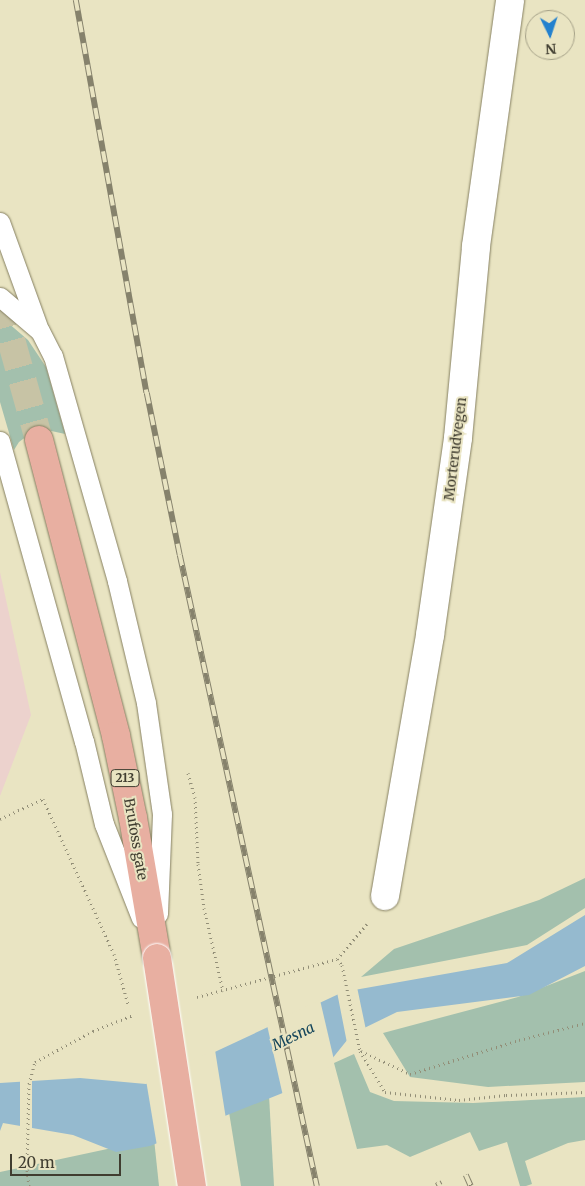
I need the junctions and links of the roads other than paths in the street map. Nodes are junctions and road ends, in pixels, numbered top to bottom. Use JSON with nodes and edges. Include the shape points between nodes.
{"nodes":[{"id":1,"x":510,"y":0,"type":"edge"},
{"id":2,"x":0,"y":222,"type":"edge"},
{"id":3,"x":0,"y":297,"type":"edge"},
{"id":4,"x":40,"y":331,"type":"junction"},
{"id":5,"x":0,"y":440,"type":"edge"},
{"id":6,"x":39,"y":440,"type":"tunnel mouth"},
{"id":7,"x":385,"y":896,"type":"road end"},
{"id":8,"x":157,"y":958,"type":"junction"},
{"id":9,"x":192,"y":1186,"type":"edge"}],
"edges":[{"from":1,"to":7,"type":"street","name":"Morterudvegen","via":[[476,246],[457,448],[427,654]]},
{"from":2,"to":4,"type":"lane"},
{"from":3,"to":4,"type":"lane"},
{"from":4,"to":8,"type":"lane","via":[[53,356],[90,483],[146,703],[162,814]]},
{"from":5,"to":8,"type":"lane","via":[[104,824]]},
{"from":6,"to":8,"type":"main road","name":"Brufoss gate","number":"213","via":[[116,736]]},
{"from":8,"to":9,"type":"main road","name":"Brufoss gate","number":"213","bridge":true}]}
